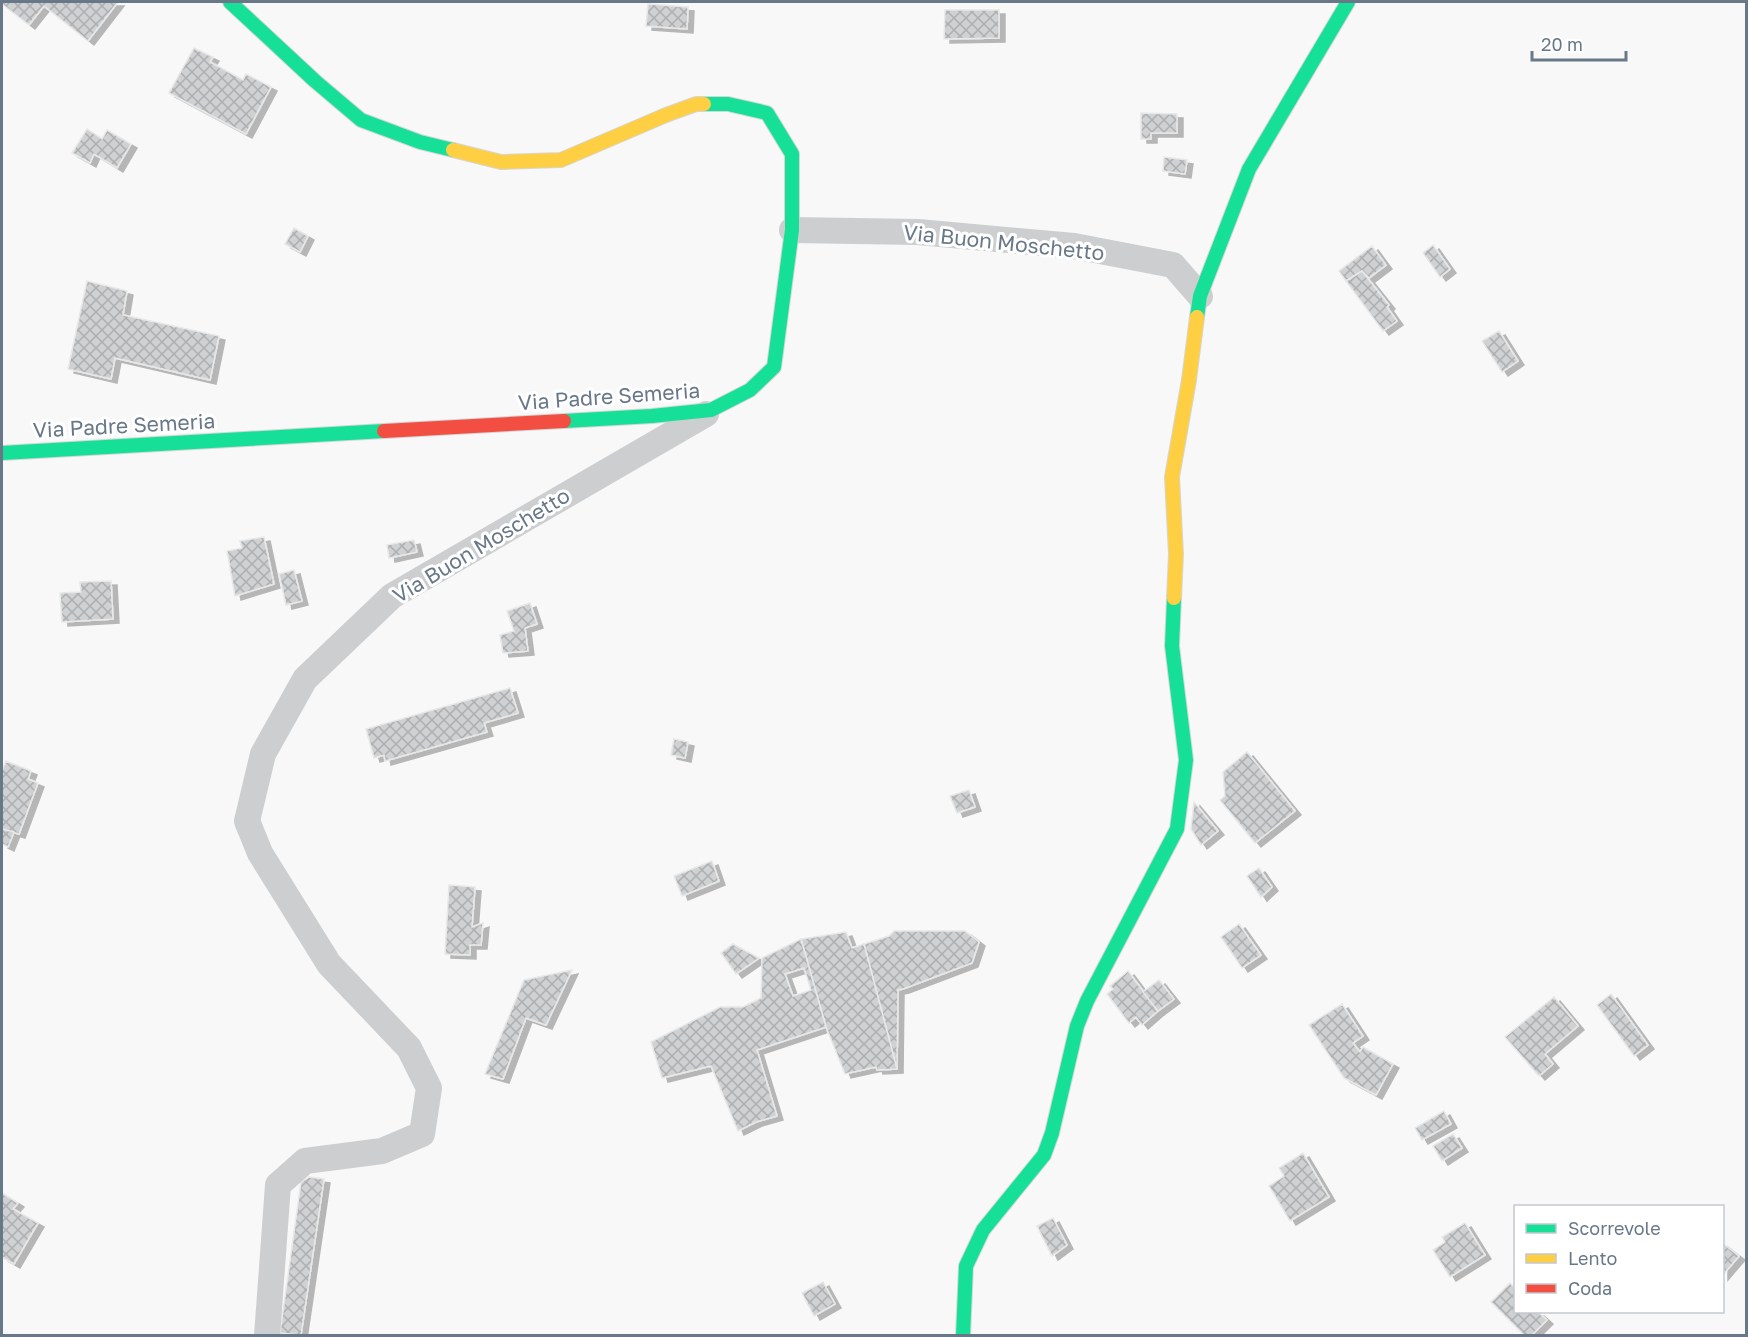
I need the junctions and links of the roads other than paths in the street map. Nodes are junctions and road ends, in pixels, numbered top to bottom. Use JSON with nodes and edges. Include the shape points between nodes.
{"nodes":[{"id":1,"x":230,"y":2,"type":"edge"},
{"id":2,"x":1348,"y":2,"type":"edge"},
{"id":3,"x":792,"y":230,"type":"junction"},
{"id":4,"x":1200,"y":296,"type":"junction"},
{"id":5,"x":711,"y":410,"type":"junction"},
{"id":6,"x":2,"y":453,"type":"edge"},
{"id":7,"x":267,"y":1335,"type":"edge"},
{"id":8,"x":963,"y":1335,"type":"edge"}],
"edges":[{"from":1,"to":3,"type":"main road","name":"Via Padre Semeria","via":[[361,120],[420,142],[501,162],[561,160],[696,104],[728,104],[767,113],[792,154]]},
{"from":2,"to":4,"type":"main road","via":[[1249,169]]},
{"from":3,"to":4,"type":"street","name":"Via Buon Moschetto","via":[[918,231],[1074,246],[1173,265]]},
{"from":3,"to":5,"type":"main road","name":"Via Padre Semeria","via":[[774,367],[750,390]]},
{"from":4,"to":8,"type":"main road","via":[[1172,477],[1176,554],[1172,646],[1186,760],[1177,829],[1087,1000],[1044,1155],[983,1230],[966,1266]]},
{"from":5,"to":6,"type":"main road","name":"Via Padre Semeria"},
{"from":5,"to":7,"type":"street","name":"Via Buon Moschetto","via":[[392,596],[304,679],[263,754],[247,821],[260,853],[329,964],[409,1048],[429,1088],[422,1134],[382,1151],[305,1161],[278,1185]]}]}
